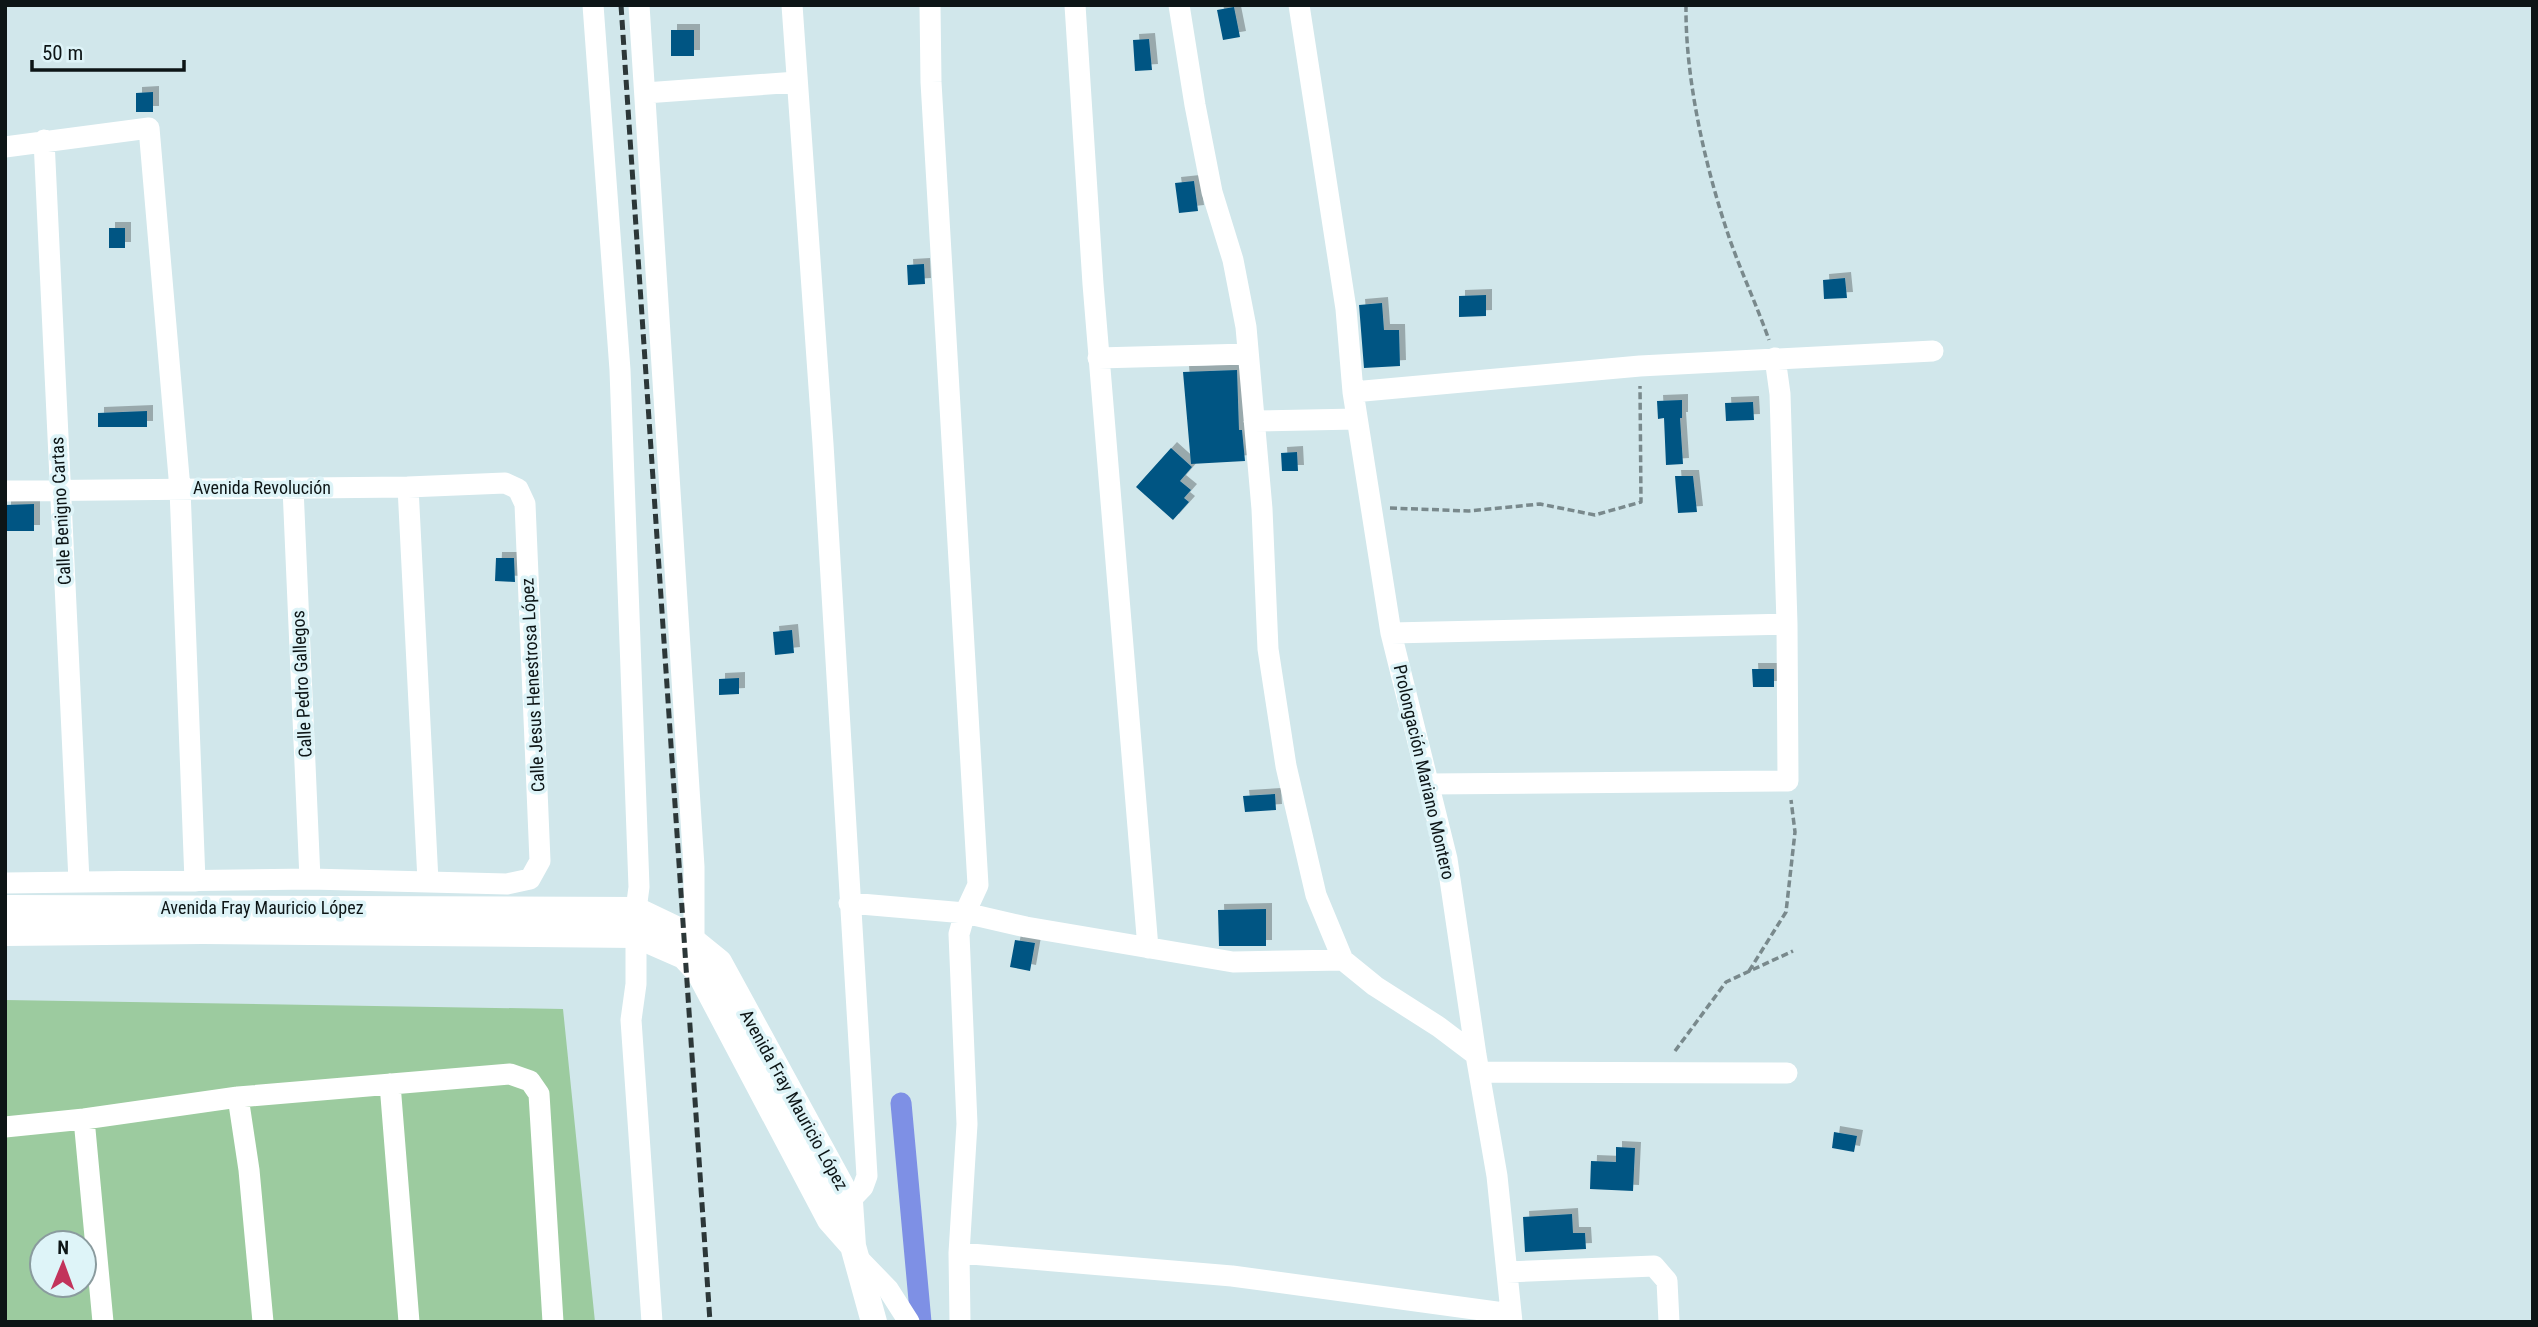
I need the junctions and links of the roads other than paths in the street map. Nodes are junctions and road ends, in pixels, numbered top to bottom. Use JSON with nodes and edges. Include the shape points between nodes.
{"nodes":[{"id":1,"x":593,"y":5,"type":"edge"},
{"id":2,"x":639,"y":5,"type":"edge"},
{"id":3,"x":792,"y":5,"type":"edge"},
{"id":4,"x":930,"y":5,"type":"edge"},
{"id":5,"x":1075,"y":5,"type":"edge"},
{"id":6,"x":1180,"y":5,"type":"edge"},
{"id":7,"x":1299,"y":5,"type":"edge"},
{"id":8,"x":797,"y":82,"type":"junction"},
{"id":9,"x":645,"y":93,"type":"junction"},
{"id":10,"x":44,"y":141,"type":"junction"},
{"id":11,"x":5,"y":147,"type":"edge"},
{"id":12,"x":1933,"y":351,"type":"dead end"},
{"id":13,"x":1248,"y":354,"type":"junction"},
{"id":14,"x":1098,"y":358,"type":"junction"},
{"id":15,"x":1775,"y":358,"type":"junction"},
{"id":16,"x":1353,"y":392,"type":"junction"},
{"id":17,"x":1357,"y":419,"type":"junction"},
{"id":18,"x":1254,"y":421,"type":"junction"},
{"id":19,"x":408,"y":487,"type":"junction"},
{"id":20,"x":293,"y":488,"type":"junction"},
{"id":21,"x":180,"y":489,"type":"junction"},
{"id":22,"x":518,"y":489,"type":"joint"},
{"id":23,"x":60,"y":490,"type":"junction"},
{"id":24,"x":5,"y":491,"type":"edge"},
{"id":25,"x":1787,"y":624,"type":"junction"},
{"id":26,"x":1391,"y":633,"type":"junction"},
{"id":27,"x":1428,"y":784,"type":"junction"},
{"id":28,"x":310,"y":879,"type":"junction"},
{"id":29,"x":79,"y":881,"type":"junction"},
{"id":30,"x":195,"y":881,"type":"junction"},
{"id":31,"x":428,"y":881,"type":"junction"},
{"id":32,"x":5,"y":883,"type":"edge"},
{"id":33,"x":849,"y":903,"type":"junction"},
{"id":34,"x":5,"y":908,"type":"edge"},
{"id":35,"x":965,"y":913,"type":"junction"},
{"id":36,"x":636,"y":922,"type":"junction"},
{"id":37,"x":5,"y":933,"type":"edge"},
{"id":38,"x":1149,"y":948,"type":"junction"},
{"id":39,"x":694,"y":954,"type":"junction"},
{"id":40,"x":1343,"y":960,"type":"junction"},
{"id":41,"x":1478,"y":1064,"type":"junction"},
{"id":42,"x":1787,"y":1073,"type":"dead end"},
{"id":43,"x":390,"y":1084,"type":"junction"},
{"id":44,"x":238,"y":1097,"type":"junction"},
{"id":45,"x":84,"y":1119,"type":"junction"},
{"id":46,"x":5,"y":1127,"type":"edge"},
{"id":47,"x":840,"y":1211,"type":"junction"},
{"id":48,"x":854,"y":1251,"type":"junction"},
{"id":49,"x":959,"y":1253,"type":"junction"},
{"id":50,"x":1507,"y":1272,"type":"junction"},
{"id":51,"x":1511,"y":1318,"type":"edge"},
{"id":52,"x":907,"y":1319,"type":"edge"},
{"id":53,"x":103,"y":1322,"type":"edge"},
{"id":54,"x":263,"y":1322,"type":"edge"},
{"id":55,"x":409,"y":1322,"type":"edge"},
{"id":56,"x":553,"y":1322,"type":"edge"},
{"id":57,"x":652,"y":1322,"type":"edge"},
{"id":58,"x":874,"y":1322,"type":"edge"},
{"id":59,"x":960,"y":1322,"type":"edge"},
{"id":60,"x":1669,"y":1322,"type":"edge"}],
"edges":[{"from":1,"to":36,"type":"street","via":[[620,370],[639,887]]},
{"from":2,"to":9,"type":"street"},
{"from":3,"to":8,"type":"street"},
{"from":4,"to":35,"type":"street","via":[[978,885]]},
{"from":5,"to":14,"type":"street"},
{"from":6,"to":13,"type":"street","via":[[1195,105],[1212,192],[1233,260]]},
{"from":7,"to":16,"type":"street","name":"Prolongación Mariano Montero","via":[[1346,309]]},
{"from":8,"to":9,"type":"street"},
{"from":8,"to":33,"type":"street","via":[[824,443]]},
{"from":9,"to":39,"type":"street","via":[[694,867]]},
{"from":10,"to":11,"type":"street"},
{"from":10,"to":21,"type":"street","via":[[149,128]]},
{"from":10,"to":23,"type":"street","name":"Calle Benigno Cartas"},
{"from":12,"to":15,"type":"street"},
{"from":13,"to":14,"type":"street"},
{"from":13,"to":18,"type":"street"},
{"from":14,"to":38,"type":"street"},
{"from":15,"to":16,"type":"street"},
{"from":15,"to":25,"type":"street"},
{"from":16,"to":17,"type":"street","name":"Prolongación Mariano Montero"},
{"from":17,"to":18,"type":"street"},
{"from":17,"to":26,"type":"street","name":"Prolongación Mariano Montero"},
{"from":18,"to":40,"type":"street","via":[[1268,649],[1286,766],[1316,895]]},
{"from":19,"to":20,"type":"street","name":"Avenida Revolución"},
{"from":19,"to":22,"type":"street","name":"Avenida Revolución","via":[[505,483]]},
{"from":19,"to":31,"type":"street"},
{"from":20,"to":21,"type":"street","name":"Avenida Revolución"},
{"from":20,"to":28,"type":"street","name":"Calle Pedro Gallegos"},
{"from":21,"to":23,"type":"street","name":"Avenida Revolución"},
{"from":21,"to":30,"type":"street"},
{"from":22,"to":31,"type":"street","name":"Calle Jesus Henestrosa López","via":[[525,504],[540,861],[530,879],[508,884]]},
{"from":23,"to":24,"type":"street","name":"Avenida Revolución"},
{"from":23,"to":29,"type":"street","name":"Calle Benigno Cartas"},
{"from":25,"to":26,"type":"street"},
{"from":25,"to":27,"type":"street","via":[[1788,781]]},
{"from":26,"to":27,"type":"street","name":"Prolongación Mariano Montero"},
{"from":27,"to":41,"type":"street","name":"Prolongación Mariano Montero","via":[[1447,859]]},
{"from":28,"to":30,"type":"street"},
{"from":28,"to":31,"type":"street"},
{"from":29,"to":30,"type":"street"},
{"from":29,"to":32,"type":"street"},
{"from":33,"to":35,"type":"street"},
{"from":33,"to":47,"type":"street","via":[[866,1176],[863,1188]]},
{"from":34,"to":36,"type":"street","name":"Avenida Fray Mauricio López"},
{"from":35,"to":38,"type":"street"},
{"from":35,"to":49,"type":"street","via":[[960,934],[967,1124]]},
{"from":36,"to":37,"type":"street","name":"Avenida Fray Mauricio López"},
{"from":36,"to":39,"type":"street","name":"Avenida Fray Mauricio López","via":[[682,932]]},
{"from":36,"to":57,"type":"street","via":[[631,1020]]},
{"from":38,"to":40,"type":"street","via":[[1233,962]]},
{"from":39,"to":47,"type":"street","name":"Avenida Fray Mauricio López","via":[[719,962]]},
{"from":40,"to":41,"type":"street","via":[[1440,1027]]},
{"from":41,"to":42,"type":"street","via":[[1659,1073]]},
{"from":41,"to":50,"type":"street","name":"Prolongación Mariano Montero"},
{"from":43,"to":44,"type":"street"},
{"from":43,"to":55,"type":"street"},
{"from":43,"to":56,"type":"street","via":[[510,1074],[530,1081],[539,1094]]},
{"from":44,"to":45,"type":"street"},
{"from":44,"to":54,"type":"street"},
{"from":45,"to":46,"type":"street"},
{"from":45,"to":53,"type":"street"},
{"from":47,"to":48,"type":"street","name":"Avenida Fray Mauricio López"},
{"from":48,"to":52,"type":"street"},
{"from":48,"to":58,"type":"street","name":"Avenida Fray Mauricio López"},
{"from":49,"to":51,"type":"street","via":[[1232,1276]]},
{"from":49,"to":59,"type":"street"},
{"from":50,"to":51,"type":"street","name":"Prolongación Mariano Montero"},
{"from":50,"to":60,"type":"street","via":[[1654,1266],[1667,1281]]}]}
